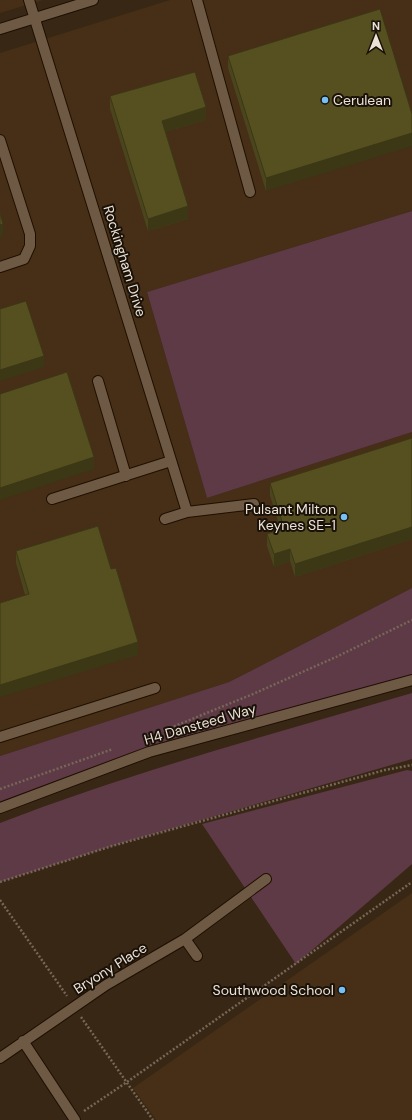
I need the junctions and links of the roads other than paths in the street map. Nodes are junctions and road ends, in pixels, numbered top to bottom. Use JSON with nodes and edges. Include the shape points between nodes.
{"nodes":[{"id":1,"x":29,"y":0,"type":"edge"},
{"id":2,"x":93,"y":0,"type":"edge"},
{"id":3,"x":197,"y":0,"type":"edge"},
{"id":4,"x":35,"y":19,"type":"junction"},
{"id":5,"x":0,"y":29,"type":"edge"},
{"id":6,"x":0,"y":140,"type":"edge"},
{"id":7,"x":250,"y":192,"type":"dead end"},
{"id":8,"x":0,"y":267,"type":"edge"},
{"id":9,"x":98,"y":381,"type":"dead end"},
{"id":10,"x":171,"y":461,"type":"junction"},
{"id":11,"x":126,"y":476,"type":"junction"},
{"id":12,"x":52,"y":499,"type":"dead end"},
{"id":13,"x":254,"y":504,"type":"dead end"},
{"id":14,"x":187,"y":512,"type":"junction"},
{"id":15,"x":164,"y":519,"type":"dead end"},
{"id":16,"x":412,"y":680,"type":"edge"},
{"id":17,"x":155,"y":688,"type":"dead end"},
{"id":18,"x":0,"y":737,"type":"edge"},
{"id":19,"x":0,"y":808,"type":"edge"},
{"id":20,"x":266,"y":879,"type":"dead end"},
{"id":21,"x":185,"y":940,"type":"junction"},
{"id":22,"x":197,"y":956,"type":"dead end"},
{"id":23,"x":23,"y":1041,"type":"junction"},
{"id":24,"x":0,"y":1058,"type":"edge"},
{"id":25,"x":74,"y":1119,"type":"edge"}],
"edges":[{"from":1,"to":4,"type":"street","name":"Rockingham Drive"},
{"from":2,"to":4,"type":"street"},
{"from":3,"to":7,"type":"street"},
{"from":4,"to":5,"type":"street"},
{"from":4,"to":10,"type":"street","name":"Rockingham Drive"},
{"from":6,"to":8,"type":"street","via":[[30,234],[30,246],[24,259]]},
{"from":9,"to":11,"type":"street"},
{"from":10,"to":11,"type":"street"},
{"from":10,"to":14,"type":"street","name":"Rockingham Drive"},
{"from":11,"to":12,"type":"street"},
{"from":13,"to":14,"type":"street"},
{"from":14,"to":15,"type":"street"},
{"from":16,"to":19,"type":"street","name":"H4 Dansteed Way","via":[[149,752]]},
{"from":17,"to":18,"type":"street"},
{"from":20,"to":21,"type":"street","name":"Bryony Place"},
{"from":21,"to":22,"type":"street"},
{"from":21,"to":23,"type":"street","name":"Bryony Place","via":[[106,985]]},
{"from":23,"to":24,"type":"street","name":"Bryony Place"},
{"from":23,"to":25,"type":"street"}]}
